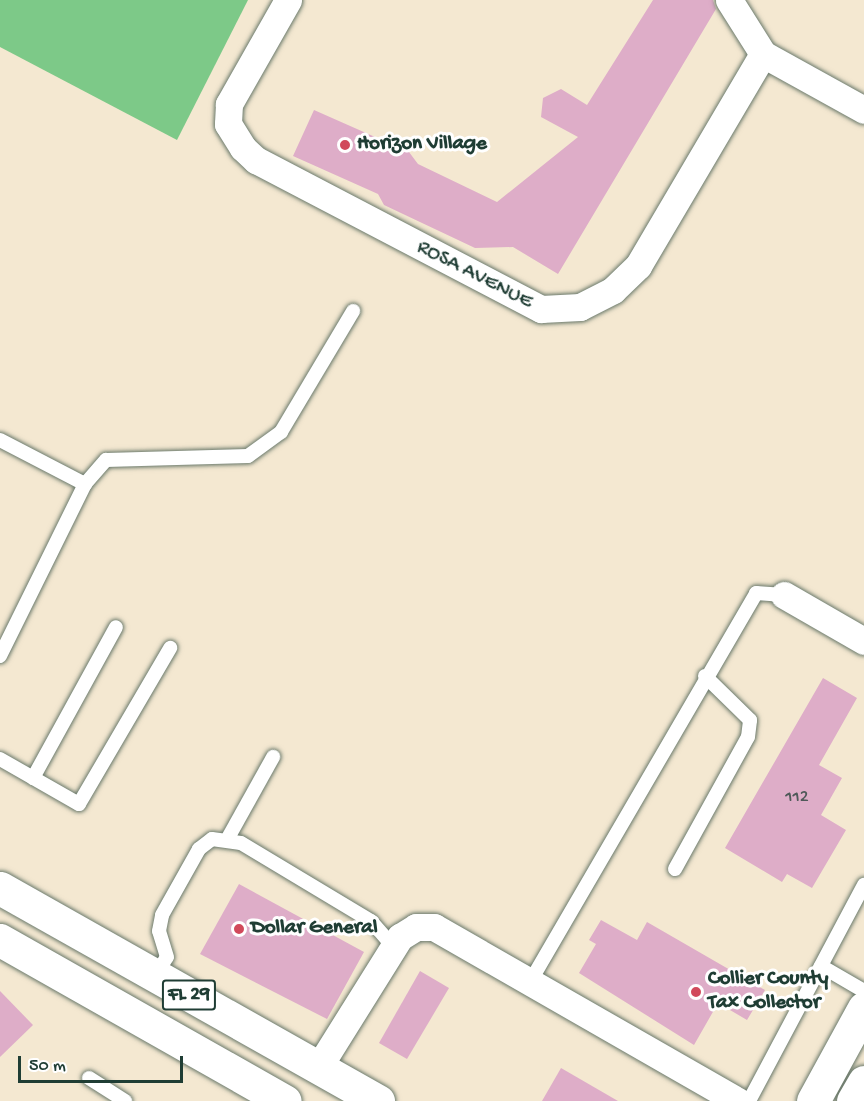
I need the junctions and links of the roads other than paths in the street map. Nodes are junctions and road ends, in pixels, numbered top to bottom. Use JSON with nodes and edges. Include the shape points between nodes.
{"nodes":[{"id":1,"x":288,"y":0,"type":"edge"},
{"id":2,"x":729,"y":0,"type":"edge"},
{"id":3,"x":763,"y":54,"type":"junction"},
{"id":4,"x":864,"y":110,"type":"edge"},
{"id":5,"x":353,"y":311,"type":"dead end"},
{"id":6,"x":0,"y":440,"type":"edge"},
{"id":7,"x":85,"y":484,"type":"junction"},
{"id":8,"x":784,"y":595,"type":"joint"},
{"id":9,"x":116,"y":627,"type":"dead end"},
{"id":10,"x":5,"y":637,"type":"edge"},
{"id":11,"x":864,"y":641,"type":"edge"},
{"id":12,"x":170,"y":648,"type":"dead end"},
{"id":13,"x":0,"y":656,"type":"edge"},
{"id":14,"x":705,"y":676,"type":"junction"},
{"id":15,"x":273,"y":757,"type":"dead end"},
{"id":16,"x":0,"y":759,"type":"edge"},
{"id":17,"x":33,"y":778,"type":"junction"},
{"id":18,"x":228,"y":838,"type":"junction"},
{"id":19,"x":675,"y":869,"type":"dead end"},
{"id":20,"x":864,"y":885,"type":"edge"},
{"id":21,"x":0,"y":888,"type":"edge"},
{"id":22,"x":0,"y":940,"type":"edge"},
{"id":23,"x":393,"y":946,"type":"junction"},
{"id":24,"x":821,"y":966,"type":"junction"},
{"id":25,"x":156,"y":976,"type":"junction"},
{"id":26,"x":530,"y":982,"type":"junction"},
{"id":27,"x":864,"y":1005,"type":"edge"},
{"id":28,"x":318,"y":1068,"type":"junction"},
{"id":29,"x":89,"y":1078,"type":"dead end"},
{"id":30,"x":864,"y":1082,"type":"edge"},
{"id":31,"x":125,"y":1101,"type":"edge"},
{"id":32,"x":285,"y":1101,"type":"edge"},
{"id":33,"x":302,"y":1101,"type":"edge"},
{"id":34,"x":378,"y":1101,"type":"edge"},
{"id":35,"x":738,"y":1101,"type":"edge"},
{"id":36,"x":749,"y":1101,"type":"edge"},
{"id":37,"x":813,"y":1101,"type":"edge"},
{"id":38,"x":853,"y":1101,"type":"edge"}],
"edges":[{"from":1,"to":3,"type":"street","name":"ROSA AVENUE","via":[[230,104],[228,124],[243,148],[266,166],[541,309],[580,307],[613,290],[638,266]]},
{"from":2,"to":3,"type":"street"},
{"from":3,"to":4,"type":"street"},
{"from":5,"to":7,"type":"lane","via":[[281,432],[248,456],[106,459]]},
{"from":6,"to":7,"type":"lane"},
{"from":7,"to":10,"type":"lane"},
{"from":8,"to":11,"type":"street"},
{"from":8,"to":14,"type":"lane","via":[[756,593]]},
{"from":9,"to":17,"type":"lane"},
{"from":10,"to":13,"type":"lane"},
{"from":12,"to":17,"type":"lane","via":[[79,804]]},
{"from":14,"to":19,"type":"lane","via":[[750,720],[748,737]]},
{"from":14,"to":26,"type":"lane"},
{"from":15,"to":18,"type":"lane"},
{"from":16,"to":17,"type":"lane"},
{"from":18,"to":23,"type":"lane","via":[[371,921]]},
{"from":18,"to":25,"type":"lane","via":[[212,839],[199,849],[162,915],[159,931],[166,957]]},
{"from":20,"to":24,"type":"lane"},
{"from":21,"to":25,"type":"main road","number":"FL 29"},
{"from":22,"to":32,"type":"main road","number":"FL 29"},
{"from":23,"to":26,"type":"street","via":[[416,927],[434,927]]},
{"from":23,"to":28,"type":"street"},
{"from":24,"to":27,"type":"lane"},
{"from":24,"to":36,"type":"lane"},
{"from":25,"to":28,"type":"main road","number":"FL 29"},
{"from":26,"to":35,"type":"street"},
{"from":27,"to":37,"type":"main road"},
{"from":28,"to":33,"type":"main road"},
{"from":28,"to":34,"type":"main road","number":"FL 29"},
{"from":29,"to":31,"type":"lane"},
{"from":30,"to":38,"type":"main road"}]}
